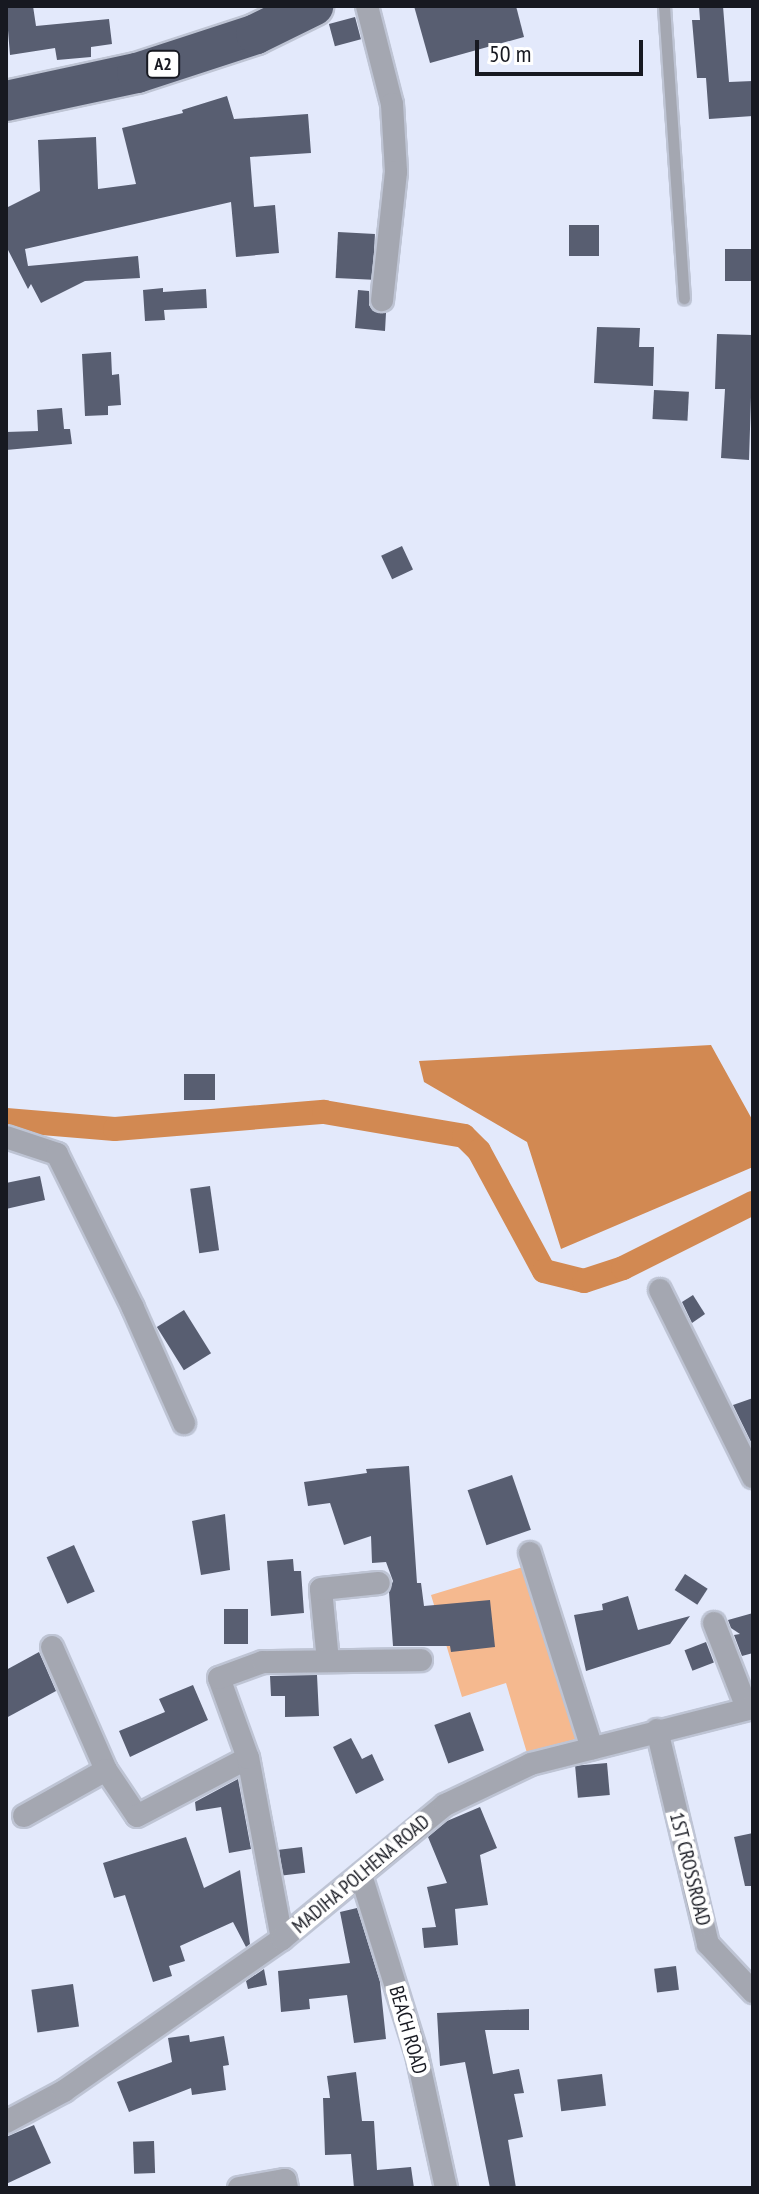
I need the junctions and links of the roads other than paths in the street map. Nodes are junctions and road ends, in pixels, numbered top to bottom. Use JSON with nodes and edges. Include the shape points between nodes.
{"nodes":[{"id":1,"x":313,"y":6,"type":"edge"},
{"id":2,"x":367,"y":6,"type":"edge"},
{"id":3,"x":664,"y":6,"type":"edge"},
{"id":4,"x":255,"y":20,"type":"edge"},
{"id":5,"x":6,"y":101,"type":"edge"},
{"id":6,"x":684,"y":298,"type":"dead end"},
{"id":7,"x":382,"y":300,"type":"dead end"},
{"id":8,"x":6,"y":1137,"type":"edge"},
{"id":9,"x":660,"y":1290,"type":"dead end"},
{"id":10,"x":184,"y":1423,"type":"dead end"},
{"id":11,"x":753,"y":1477,"type":"edge"},
{"id":12,"x":530,"y":1553,"type":"dead end"},
{"id":13,"x":379,"y":1583,"type":"dead end"},
{"id":14,"x":714,"y":1623,"type":"dead end"},
{"id":15,"x":52,"y":1647,"type":"dead end"},
{"id":16,"x":421,"y":1660,"type":"dead end"},
{"id":17,"x":328,"y":1661,"type":"junction"},
{"id":18,"x":750,"y":1708,"type":"edge"},
{"id":19,"x":657,"y":1730,"type":"junction"},
{"id":20,"x":592,"y":1748,"type":"junction"},
{"id":21,"x":248,"y":1758,"type":"junction"},
{"id":22,"x":106,"y":1770,"type":"junction"},
{"id":23,"x":24,"y":1816,"type":"dead end"},
{"id":24,"x":361,"y":1875,"type":"junction"},
{"id":25,"x":282,"y":1939,"type":"junction"},
{"id":26,"x":753,"y":1992,"type":"edge"},
{"id":27,"x":6,"y":2122,"type":"edge"},
{"id":28,"x":239,"y":2188,"type":"edge"},
{"id":29,"x":287,"y":2188,"type":"edge"},
{"id":30,"x":446,"y":2188,"type":"edge"}],
"edges":[{"from":1,"to":4,"type":"highway","number":"A2"},
{"from":2,"to":7,"type":"street","via":[[392,104],[396,172]]},
{"from":3,"to":6,"type":"lane"},
{"from":4,"to":5,"type":"highway","number":"A2","via":[[137,73]]},
{"from":8,"to":10,"type":"street","via":[[57,1154]]},
{"from":9,"to":11,"type":"street"},
{"from":12,"to":20,"type":"street"},
{"from":13,"to":17,"type":"street","via":[[321,1589]]},
{"from":14,"to":18,"type":"street"},
{"from":15,"to":22,"type":"street"},
{"from":16,"to":17,"type":"street"},
{"from":17,"to":21,"type":"street","via":[[263,1662],[219,1678]]},
{"from":18,"to":19,"type":"street","name":"MADIHA POLHENA ROAD"},
{"from":19,"to":20,"type":"street","name":"MADIHA POLHENA ROAD"},
{"from":19,"to":26,"type":"street","name":"1ST CROSSROAD","via":[[708,1944]]},
{"from":20,"to":24,"type":"street","name":"MADIHA POLHENA ROAD","via":[[531,1764],[445,1805]]},
{"from":21,"to":22,"type":"street","via":[[137,1816]]},
{"from":21,"to":25,"type":"street"},
{"from":22,"to":23,"type":"street"},
{"from":24,"to":25,"type":"street","name":"MADIHA POLHENA ROAD"},
{"from":24,"to":30,"type":"street","name":"BEACH ROAD","via":[[417,2055]]},
{"from":25,"to":27,"type":"street","name":"MADIHA POLHENA ROAD","via":[[64,2091]]},
{"from":28,"to":29,"type":"street","via":[[285,2180]]}]}
